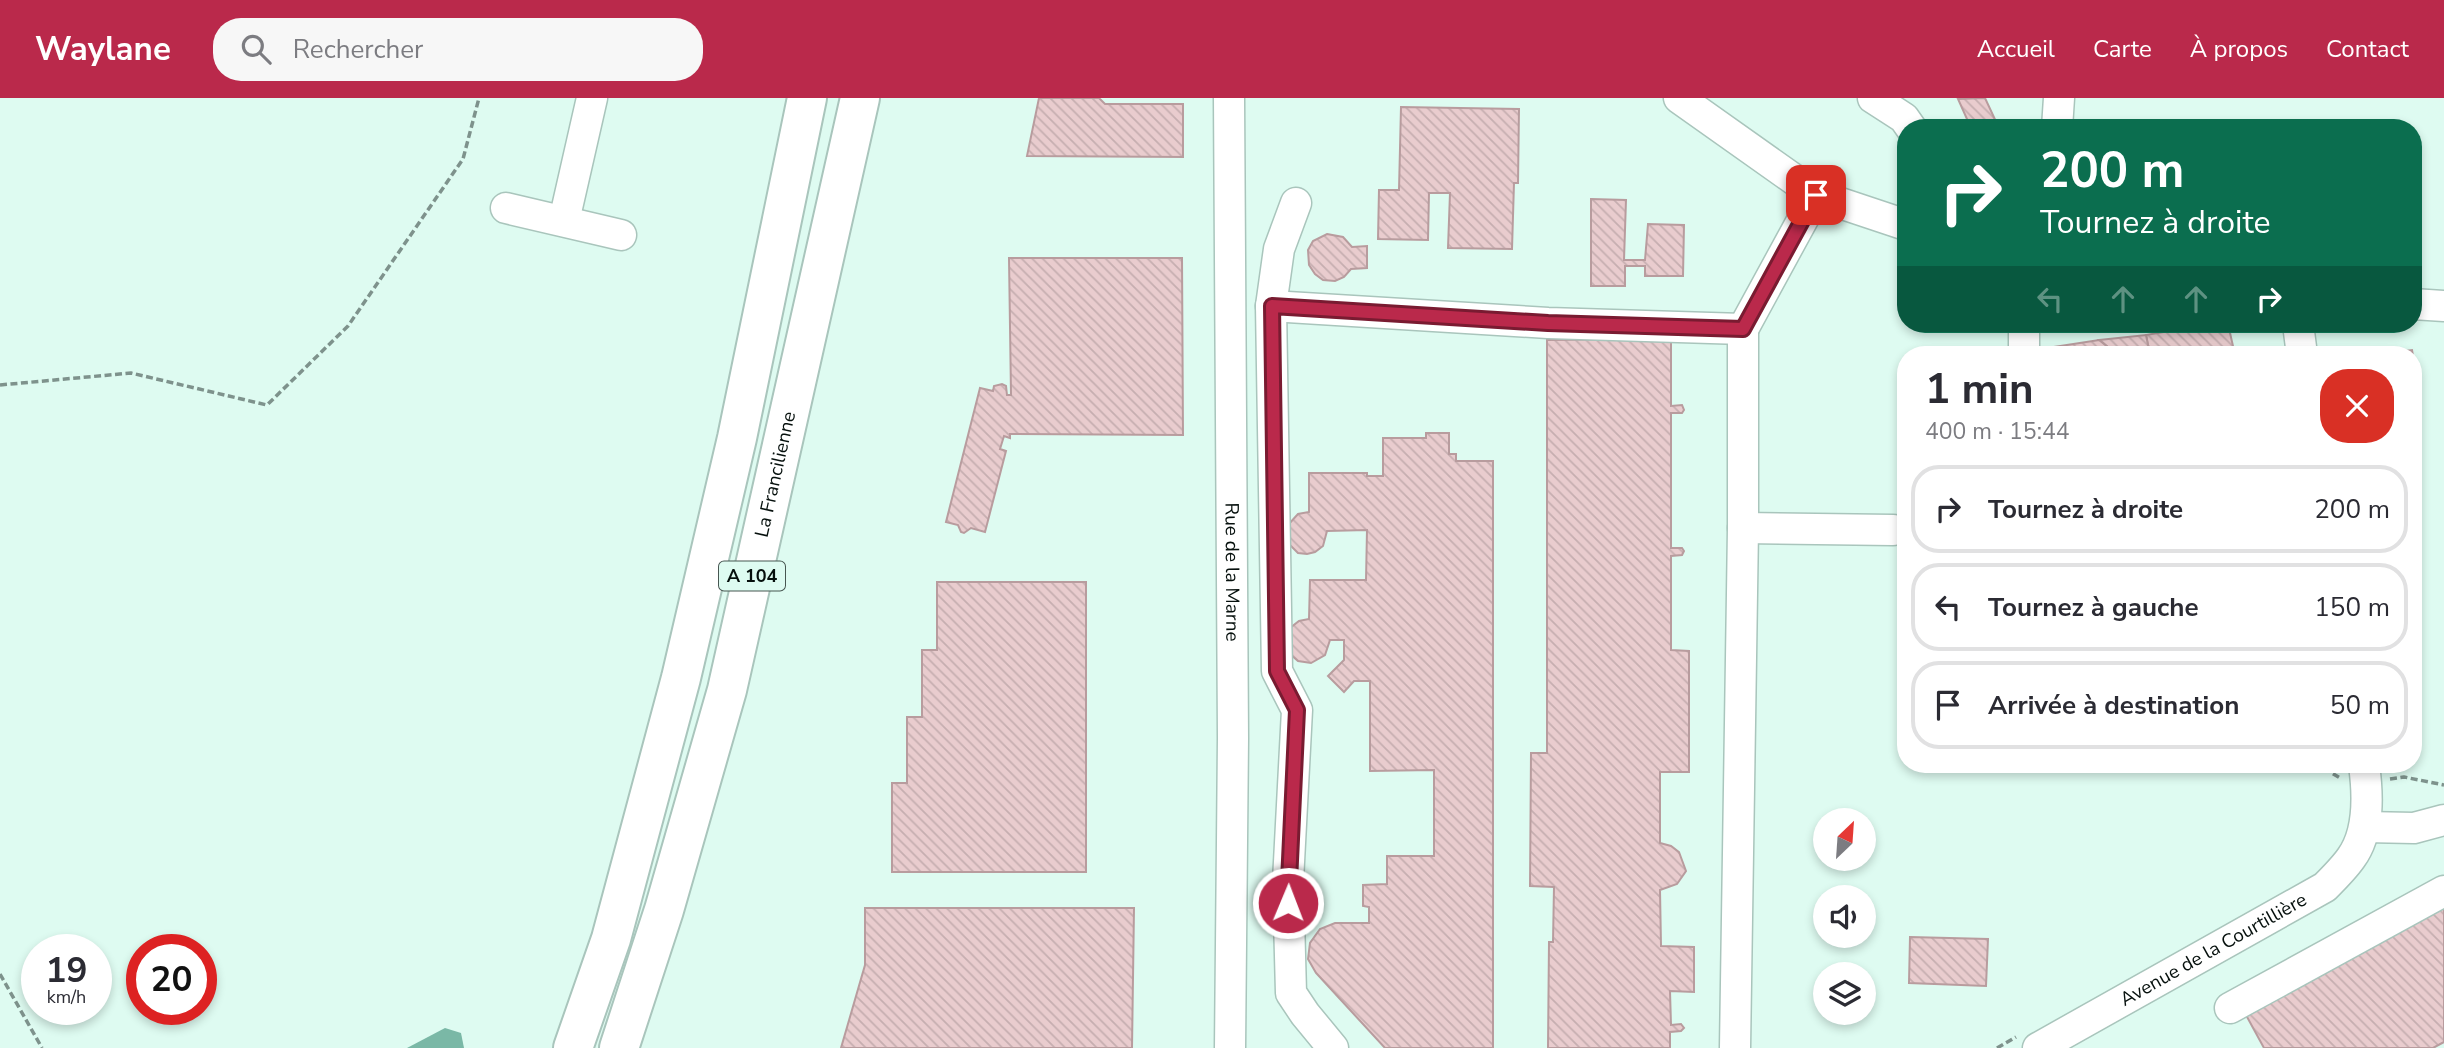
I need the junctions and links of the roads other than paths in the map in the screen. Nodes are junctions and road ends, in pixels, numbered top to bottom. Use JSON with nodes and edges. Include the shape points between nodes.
{"nodes":[{"id":1,"x":592,"y":98,"type":"edge"},
{"id":2,"x":807,"y":98,"type":"edge"},
{"id":3,"x":860,"y":98,"type":"edge"},
{"id":4,"x":1229,"y":98,"type":"edge"},
{"id":5,"x":1679,"y":98,"type":"edge"},
{"id":6,"x":1873,"y":98,"type":"edge"},
{"id":7,"x":2059,"y":98,"type":"edge"},
{"id":8,"x":1905,"y":119,"type":"edge"},
{"id":9,"x":2058,"y":119,"type":"edge"},
{"id":10,"x":1816,"y":195,"type":"junction"},
{"id":11,"x":1296,"y":203,"type":"dead end"},
{"id":12,"x":506,"y":208,"type":"dead end"},
{"id":13,"x":564,"y":221,"type":"junction"},
{"id":14,"x":1897,"y":222,"type":"edge"},
{"id":15,"x":621,"y":235,"type":"dead end"},
{"id":16,"x":2422,"y":305,"type":"edge"},
{"id":17,"x":1272,"y":306,"type":"junction"},
{"id":18,"x":2444,"y":306,"type":"edge"},
{"id":19,"x":1743,"y":329,"type":"junction"},
{"id":20,"x":1743,"y":528,"type":"junction"},
{"id":21,"x":1893,"y":530,"type":"dead end"},
{"id":22,"x":2360,"y":777,"type":"edge"},
{"id":23,"x":2444,"y":820,"type":"edge"},
{"id":24,"x":2365,"y":827,"type":"junction"},
{"id":25,"x":2444,"y":891,"type":"edge"},
{"id":26,"x":2230,"y":1008,"type":"dead end"},
{"id":27,"x":2028,"y":1042,"type":"edge"},
{"id":28,"x":573,"y":1048,"type":"edge"},
{"id":29,"x":619,"y":1048,"type":"edge"},
{"id":30,"x":1230,"y":1048,"type":"edge"},
{"id":31,"x":1334,"y":1048,"type":"edge"},
{"id":32,"x":1735,"y":1048,"type":"edge"}],
"edges":[{"from":1,"to":13,"type":"street"},
{"from":2,"to":28,"type":"highway","number":"A 104","via":[[737,438],[681,678],[611,939]]},
{"from":3,"to":29,"type":"highway","name":"La Francilienne","number":"A 104","via":[[727,690]]},
{"from":4,"to":30,"type":"street","name":"Rue de la Marne"},
{"from":5,"to":10,"type":"street"},
{"from":6,"to":8,"type":"street"},
{"from":7,"to":9,"type":"street"},
{"from":10,"to":14,"type":"street"},
{"from":10,"to":19,"type":"street"},
{"from":11,"to":17,"type":"street","via":[[1279,249]]},
{"from":12,"to":13,"type":"street"},
{"from":13,"to":15,"type":"street"},
{"from":16,"to":18,"type":"street"},
{"from":17,"to":19,"type":"street","via":[[1548,323]]},
{"from":17,"to":31,"type":"street","via":[[1277,671],[1297,710],[1288,881],[1289,970],[1291,993]]},
{"from":19,"to":20,"type":"street"},
{"from":20,"to":21,"type":"street"},
{"from":20,"to":32,"type":"street"},
{"from":22,"to":24,"type":"street"},
{"from":23,"to":24,"type":"street","via":[[2414,828]]},
{"from":24,"to":27,"type":"street","name":"Avenue de la Courtillière","via":[[2353,856],[2325,887]]},
{"from":25,"to":26,"type":"street"}]}
